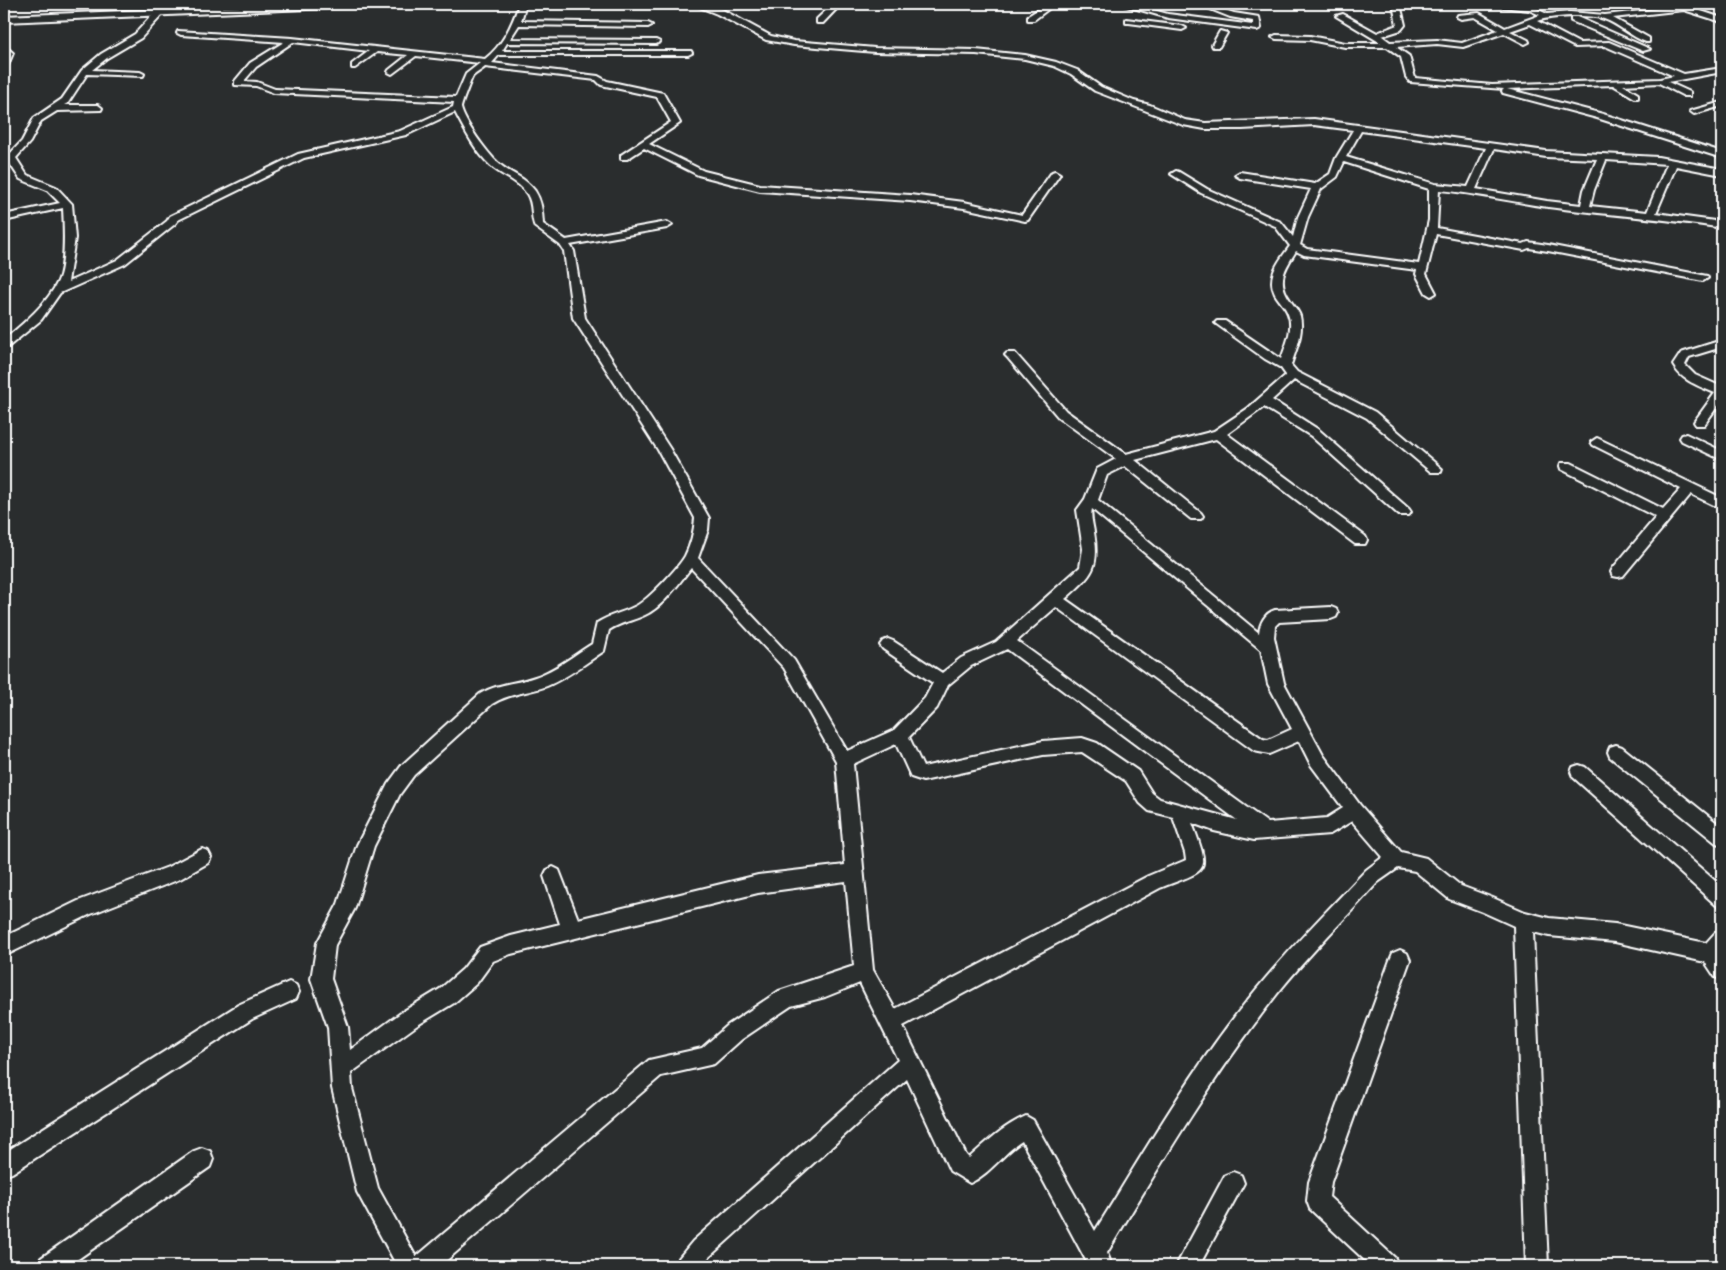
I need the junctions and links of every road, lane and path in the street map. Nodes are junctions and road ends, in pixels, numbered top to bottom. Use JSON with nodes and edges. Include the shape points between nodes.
{"nodes":[{"id":1,"x":354,"y":4,"type":"edge"},
{"id":2,"x":522,"y":4,"type":"edge"},
{"id":3,"x":695,"y":4,"type":"edge"},
{"id":4,"x":750,"y":4,"type":"edge"},
{"id":5,"x":754,"y":4,"type":"edge"},
{"id":6,"x":837,"y":4,"type":"edge"},
{"id":7,"x":1051,"y":4,"type":"edge"},
{"id":8,"x":1124,"y":4,"type":"edge"},
{"id":9,"x":1396,"y":4,"type":"edge"},
{"id":10,"x":1492,"y":4,"type":"edge"},
{"id":11,"x":1536,"y":4,"type":"edge"},
{"id":12,"x":1700,"y":4,"type":"edge"},
{"id":13,"x":1204,"y":5,"type":"edge"},
{"id":14,"x":1685,"y":8,"type":"junction"},
{"id":15,"x":160,"y":12,"type":"junction"},
{"id":16,"x":1563,"y":15,"type":"junction"},
{"id":17,"x":1340,"y":16,"type":"dead end"},
{"id":18,"x":1545,"y":16,"type":"junction"},
{"id":19,"x":1461,"y":17,"type":"dead end"},
{"id":20,"x":1607,"y":17,"type":"junction"},
{"id":21,"x":4,"y":18,"type":"edge"},
{"id":22,"x":1032,"y":18,"type":"dead end"},
{"id":23,"x":1722,"y":20,"type":"edge"},
{"id":24,"x":820,"y":21,"type":"dead end"},
{"id":25,"x":1129,"y":21,"type":"dead end"},
{"id":26,"x":1530,"y":21,"type":"junction"},
{"id":27,"x":516,"y":23,"type":"junction"},
{"id":28,"x":648,"y":25,"type":"dead end"},
{"id":29,"x":1248,"y":27,"type":"junction"},
{"id":30,"x":1189,"y":28,"type":"dead end"},
{"id":31,"x":1504,"y":31,"type":"junction"},
{"id":32,"x":181,"y":33,"type":"dead end"},
{"id":33,"x":1223,"y":33,"type":"dead end"},
{"id":34,"x":1248,"y":36,"type":"dead end"},
{"id":35,"x":1376,"y":36,"type":"junction"},
{"id":36,"x":1276,"y":37,"type":"dead end"},
{"id":37,"x":292,"y":40,"type":"junction"},
{"id":38,"x":1646,"y":40,"type":"dead end"},
{"id":39,"x":505,"y":41,"type":"junction"},
{"id":40,"x":656,"y":42,"type":"dead end"},
{"id":41,"x":1525,"y":42,"type":"dead end"},
{"id":42,"x":1389,"y":44,"type":"junction"},
{"id":43,"x":1216,"y":45,"type":"dead end"},
{"id":44,"x":1646,"y":49,"type":"dead end"},
{"id":45,"x":375,"y":50,"type":"junction"},
{"id":46,"x":5,"y":51,"type":"edge"},
{"id":47,"x":497,"y":53,"type":"junction"},
{"id":48,"x":688,"y":53,"type":"dead end"},
{"id":49,"x":414,"y":54,"type":"junction"},
{"id":50,"x":486,"y":63,"type":"junction"},
{"id":51,"x":4,"y":65,"type":"edge"},
{"id":52,"x":355,"y":66,"type":"dead end"},
{"id":53,"x":1722,"y":70,"type":"edge"},
{"id":54,"x":85,"y":72,"type":"junction"},
{"id":55,"x":392,"y":72,"type":"dead end"},
{"id":56,"x":140,"y":74,"type":"dead end"},
{"id":57,"x":1684,"y":77,"type":"junction"},
{"id":58,"x":1660,"y":81,"type":"junction"},
{"id":59,"x":1615,"y":83,"type":"junction"},
{"id":60,"x":1492,"y":87,"type":"junction"},
{"id":61,"x":1687,"y":94,"type":"dead end"},
{"id":62,"x":1635,"y":96,"type":"dead end"},
{"id":63,"x":457,"y":104,"type":"junction"},
{"id":64,"x":1722,"y":104,"type":"edge"},
{"id":65,"x":54,"y":108,"type":"junction"},
{"id":66,"x":98,"y":108,"type":"dead end"},
{"id":67,"x":1694,"y":111,"type":"dead end"},
{"id":68,"x":1359,"y":128,"type":"junction"},
{"id":69,"x":642,"y":144,"type":"junction"},
{"id":70,"x":1491,"y":146,"type":"junction"},
{"id":71,"x":1722,"y":155,"type":"edge"},
{"id":72,"x":624,"y":157,"type":"dead end"},
{"id":73,"x":1602,"y":157,"type":"junction"},
{"id":74,"x":1340,"y":158,"type":"junction"},
{"id":75,"x":1673,"y":162,"type":"junction"},
{"id":76,"x":1722,"y":172,"type":"edge"},
{"id":77,"x":1055,"y":174,"type":"dead end"},
{"id":78,"x":1176,"y":174,"type":"dead end"},
{"id":79,"x":1240,"y":175,"type":"dead end"},
{"id":80,"x":1434,"y":186,"type":"junction"},
{"id":81,"x":1318,"y":187,"type":"junction"},
{"id":82,"x":1471,"y":190,"type":"junction"},
{"id":83,"x":67,"y":204,"type":"junction"},
{"id":84,"x":1585,"y":209,"type":"junction"},
{"id":85,"x":1650,"y":215,"type":"junction"},
{"id":86,"x":4,"y":218,"type":"edge"},
{"id":87,"x":1722,"y":223,"type":"edge"},
{"id":88,"x":667,"y":225,"type":"dead end"},
{"id":89,"x":1432,"y":230,"type":"junction"},
{"id":90,"x":564,"y":243,"type":"junction"},
{"id":91,"x":1294,"y":246,"type":"junction"},
{"id":92,"x":1423,"y":268,"type":"junction"},
{"id":93,"x":1704,"y":278,"type":"dead end"},
{"id":94,"x":56,"y":292,"type":"junction"},
{"id":95,"x":1431,"y":293,"type":"dead end"},
{"id":96,"x":1221,"y":323,"type":"dead end"},
{"id":97,"x":1722,"y":343,"type":"edge"},
{"id":98,"x":4,"y":345,"type":"edge"},
{"id":99,"x":1011,"y":355,"type":"dead end"},
{"id":100,"x":1285,"y":365,"type":"junction"},
{"id":101,"x":1293,"y":375,"type":"junction"},
{"id":102,"x":1722,"y":392,"type":"edge"},
{"id":103,"x":1264,"y":401,"type":"junction"},
{"id":104,"x":1700,"y":422,"type":"dead end"},
{"id":105,"x":1218,"y":434,"type":"junction"},
{"id":106,"x":1686,"y":438,"type":"dead end"},
{"id":107,"x":1598,"y":442,"type":"dead end"},
{"id":108,"x":1722,"y":456,"type":"edge"},
{"id":109,"x":1126,"y":460,"type":"junction"},
{"id":110,"x":1566,"y":466,"type":"dead end"},
{"id":111,"x":1436,"y":469,"type":"dead end"},
{"id":112,"x":1688,"y":488,"type":"junction"},
{"id":113,"x":1091,"y":501,"type":"junction"},
{"id":114,"x":1722,"y":504,"type":"edge"},
{"id":115,"x":1404,"y":512,"type":"dead end"},
{"id":116,"x":1196,"y":516,"type":"dead end"},
{"id":117,"x":1665,"y":516,"type":"junction"},
{"id":118,"x":1360,"y":540,"type":"dead end"},
{"id":119,"x":691,"y":558,"type":"junction"},
{"id":120,"x":1618,"y":572,"type":"dead end"},
{"id":121,"x":1054,"y":598,"type":"junction"},
{"id":122,"x":1331,"y":613,"type":"dead end"},
{"id":123,"x":1007,"y":641,"type":"junction"},
{"id":124,"x":888,"y":645,"type":"dead end"},
{"id":125,"x":1268,"y":646,"type":"junction"},
{"id":126,"x":942,"y":681,"type":"junction"},
{"id":127,"x":1303,"y":732,"type":"junction"},
{"id":128,"x":900,"y":734,"type":"junction"},
{"id":129,"x":1616,"y":752,"type":"dead end"},
{"id":130,"x":844,"y":760,"type":"junction"},
{"id":131,"x":1579,"y":772,"type":"dead end"},
{"id":132,"x":1354,"y":810,"type":"junction"},
{"id":133,"x":1179,"y":811,"type":"junction"},
{"id":134,"x":1265,"y":831,"type":"junction"},
{"id":135,"x":1722,"y":838,"type":"edge"},
{"id":136,"x":202,"y":857,"type":"dead end"},
{"id":137,"x":1396,"y":859,"type":"junction"},
{"id":138,"x":853,"y":872,"type":"junction"},
{"id":139,"x":554,"y":876,"type":"dead end"},
{"id":140,"x":1722,"y":899,"type":"edge"},
{"id":141,"x":1523,"y":921,"type":"junction"},
{"id":142,"x":572,"y":930,"type":"junction"},
{"id":143,"x":4,"y":947,"type":"edge"},
{"id":144,"x":1718,"y":949,"type":"edge"},
{"id":145,"x":1400,"y":960,"type":"dead end"},
{"id":146,"x":1722,"y":970,"type":"edge"},
{"id":147,"x":864,"y":972,"type":"junction"},
{"id":148,"x":289,"y":992,"type":"dead end"},
{"id":149,"x":891,"y":1022,"type":"junction"},
{"id":150,"x":910,"y":1064,"type":"junction"},
{"id":151,"x":340,"y":1069,"type":"junction"},
{"id":152,"x":202,"y":1159,"type":"dead end"},
{"id":153,"x":4,"y":1165,"type":"edge"},
{"id":154,"x":1233,"y":1183,"type":"dead end"},
{"id":155,"x":1097,"y":1260,"type":"edge"},
{"id":156,"x":50,"y":1266,"type":"edge"},
{"id":157,"x":409,"y":1266,"type":"edge"},
{"id":158,"x":423,"y":1266,"type":"edge"},
{"id":159,"x":687,"y":1266,"type":"edge"},
{"id":160,"x":1186,"y":1266,"type":"edge"},
{"id":161,"x":1387,"y":1266,"type":"edge"},
{"id":162,"x":1537,"y":1266,"type":"edge"}],
"edges":[{"from":1,"to":15,"type":"main road"},
{"from":2,"to":27,"type":"street"},
{"from":3,"to":68,"type":"street","via":[[723,9],[754,32],[794,43],[875,50],[976,52],[1056,64],[1098,89],[1131,103],[1205,126],[1314,122]]},
{"from":4,"to":5,"type":"street"},
{"from":6,"to":24,"type":"street"},
{"from":7,"to":22,"type":"street"},
{"from":8,"to":29,"type":"street","via":[[1168,16]]},
{"from":9,"to":35,"type":"street","via":[[1400,25]]},
{"from":10,"to":18,"type":"street","via":[[1536,9]]},
{"from":11,"to":20,"type":"street"},
{"from":12,"to":14,"type":"street"},
{"from":13,"to":29,"type":"street","via":[[1256,19],[1257,28]]},
{"from":14,"to":20,"type":"street"},
{"from":14,"to":23,"type":"street"},
{"from":15,"to":21,"type":"main road"},
{"from":15,"to":54,"type":"street","via":[[138,36],[104,56]]},
{"from":16,"to":18,"type":"street"},
{"from":16,"to":20,"type":"street"},
{"from":16,"to":44,"type":"street"},
{"from":17,"to":35,"type":"street"},
{"from":18,"to":26,"type":"street"},
{"from":19,"to":31,"type":"street","via":[[1476,15]]},
{"from":20,"to":38,"type":"street"},
{"from":25,"to":30,"type":"street"},
{"from":26,"to":31,"type":"street"},
{"from":26,"to":57,"type":"street","via":[[1578,45],[1606,44]]},
{"from":27,"to":28,"type":"street"},
{"from":27,"to":39,"type":"street"},
{"from":29,"to":34,"type":"street"},
{"from":31,"to":41,"type":"street"},
{"from":31,"to":42,"type":"street","via":[[1463,45],[1437,42]]},
{"from":32,"to":37,"type":"street"},
{"from":33,"to":43,"type":"street"},
{"from":35,"to":42,"type":"street"},
{"from":36,"to":42,"type":"street","via":[[1310,38],[1345,45]]},
{"from":37,"to":45,"type":"street"},
{"from":37,"to":63,"type":"street","via":[[253,65],[238,83],[257,84],[274,91]]},
{"from":39,"to":40,"type":"street"},
{"from":39,"to":47,"type":"street"},
{"from":42,"to":60,"type":"street","via":[[1405,56],[1413,80]]},
{"from":45,"to":49,"type":"street"},
{"from":45,"to":52,"type":"street"},
{"from":46,"to":51,"type":"street"},
{"from":47,"to":48,"type":"street"},
{"from":47,"to":50,"type":"street"},
{"from":49,"to":50,"type":"street"},
{"from":49,"to":55,"type":"street"},
{"from":50,"to":63,"type":"street","via":[[469,76]]},
{"from":50,"to":69,"type":"street","via":[[598,78],[604,83],[660,95],[676,123]]},
{"from":53,"to":57,"type":"street"},
{"from":54,"to":56,"type":"street"},
{"from":54,"to":65,"type":"street","via":[[64,101]]},
{"from":57,"to":58,"type":"street"},
{"from":58,"to":59,"type":"street"},
{"from":58,"to":61,"type":"street"},
{"from":59,"to":60,"type":"street"},
{"from":59,"to":62,"type":"street"},
{"from":60,"to":71,"type":"street","via":[[1609,118]]},
{"from":63,"to":90,"type":"street","via":[[472,137],[496,166],[521,181],[530,191],[537,203],[538,225]]},
{"from":63,"to":94,"type":"street","via":[[403,133],[301,156],[173,218],[121,262]]},
{"from":64,"to":67,"type":"street"},
{"from":65,"to":66,"type":"street"},
{"from":65,"to":83,"type":"street","via":[[36,120],[26,142],[11,158],[19,174],[50,188]]},
{"from":68,"to":70,"type":"street"},
{"from":68,"to":74,"type":"street"},
{"from":69,"to":72,"type":"street"},
{"from":69,"to":77,"type":"street","via":[[701,173],[760,188],[910,198],[1025,218]]},
{"from":70,"to":73,"type":"street","via":[[1546,154]]},
{"from":70,"to":82,"type":"street"},
{"from":73,"to":75,"type":"street"},
{"from":73,"to":84,"type":"street"},
{"from":74,"to":80,"type":"street"},
{"from":74,"to":81,"type":"street","via":[[1334,175]]},
{"from":75,"to":76,"type":"street"},
{"from":75,"to":85,"type":"street"},
{"from":78,"to":91,"type":"street","via":[[1204,191],[1278,224]]},
{"from":79,"to":81,"type":"street"},
{"from":80,"to":82,"type":"street"},
{"from":80,"to":89,"type":"street"},
{"from":81,"to":91,"type":"street","via":[[1303,217]]},
{"from":82,"to":84,"type":"street"},
{"from":83,"to":86,"type":"street"},
{"from":83,"to":94,"type":"street","via":[[70,238],[64,280]]},
{"from":84,"to":85,"type":"street"},
{"from":85,"to":87,"type":"street"},
{"from":88,"to":90,"type":"street"},
{"from":89,"to":92,"type":"street"},
{"from":89,"to":93,"type":"street"},
{"from":90,"to":119,"type":"street","via":[[569,250],[579,318],[664,449],[702,518]]},
{"from":91,"to":92,"type":"street","via":[[1304,252]]},
{"from":91,"to":100,"type":"street","via":[[1276,281],[1280,295],[1294,314],[1296,331]]},
{"from":92,"to":95,"type":"street","via":[[1421,274]]},
{"from":94,"to":98,"type":"street","via":[[37,318]]},
{"from":96,"to":100,"type":"street"},
{"from":97,"to":102,"type":"street","via":[[1685,355],[1678,365],[1680,370]]},
{"from":99,"to":109,"type":"street","via":[[1062,414]]},
{"from":100,"to":101,"type":"street"},
{"from":101,"to":103,"type":"street"},
{"from":101,"to":111,"type":"street","via":[[1371,416]]},
{"from":102,"to":104,"type":"street"},
{"from":103,"to":105,"type":"street"},
{"from":103,"to":115,"type":"street","via":[[1315,433]]},
{"from":105,"to":109,"type":"street","via":[[1134,455]]},
{"from":105,"to":118,"type":"street"},
{"from":106,"to":108,"type":"street"},
{"from":107,"to":112,"type":"street"},
{"from":109,"to":113,"type":"street","via":[[1102,472]]},
{"from":109,"to":116,"type":"street"},
{"from":110,"to":117,"type":"street"},
{"from":112,"to":114,"type":"street"},
{"from":112,"to":117,"type":"street"},
{"from":113,"to":121,"type":"street","via":[[1084,510],[1090,549],[1087,568]]},
{"from":113,"to":125,"type":"street"},
{"from":117,"to":120,"type":"street"},
{"from":119,"to":130,"type":"street","via":[[789,664]]},
{"from":119,"to":151,"type":"street","via":[[653,602],[640,611],[614,618],[602,627],[599,646],[554,676],[533,684],[498,690],[486,699],[408,770],[394,789],[366,845],[346,908],[326,943],[321,979],[338,1027]]},
{"from":121,"to":123,"type":"street"},
{"from":121,"to":127,"type":"street","via":[[1260,746],[1269,748]]},
{"from":122,"to":125,"type":"street","via":[[1275,616],[1266,632]]},
{"from":123,"to":126,"type":"street","via":[[992,652],[966,662]]},
{"from":123,"to":134,"type":"street"},
{"from":124,"to":126,"type":"street"},
{"from":125,"to":127,"type":"street","via":[[1276,684]]},
{"from":126,"to":128,"type":"street","via":[[931,703]]},
{"from":127,"to":132,"type":"street","via":[[1317,760]]},
{"from":128,"to":130,"type":"street"},
{"from":128,"to":133,"type":"street","via":[[917,772],[923,774],[1043,748],[1082,745],[1132,776],[1155,806]]},
{"from":129,"to":135,"type":"street"},
{"from":130,"to":138,"type":"street"},
{"from":131,"to":140,"type":"street"},
{"from":132,"to":134,"type":"street","via":[[1330,826]]},
{"from":132,"to":137,"type":"street"},
{"from":133,"to":134,"type":"street","via":[[1214,823],[1254,832]]},
{"from":133,"to":149,"type":"street","via":[[1195,864],[1154,882]]},
{"from":136,"to":143,"type":"street","via":[[174,873],[85,907]]},
{"from":137,"to":141,"type":"street","via":[[1420,864],[1455,893]]},
{"from":137,"to":155,"type":"street","via":[[1372,876],[1271,986],[1220,1054],[1172,1126]]},
{"from":138,"to":142,"type":"street","via":[[758,884]]},
{"from":138,"to":147,"type":"street"},
{"from":139,"to":142,"type":"street"},
{"from":141,"to":144,"type":"street","via":[[1549,927],[1616,933],[1662,944]]},
{"from":141,"to":162,"type":"street"},
{"from":142,"to":151,"type":"street","via":[[488,954],[447,996],[409,1018]]},
{"from":144,"to":146,"type":"street"},
{"from":145,"to":161,"type":"street","via":[[1320,1182],[1318,1201]]},
{"from":147,"to":149,"type":"street"},
{"from":147,"to":158,"type":"street","via":[[786,998],[735,1032],[706,1057],[656,1067]]},
{"from":148,"to":153,"type":"street","via":[[245,1012]]},
{"from":149,"to":150,"type":"street"},
{"from":150,"to":155,"type":"street","via":[[958,1163],[970,1172],[1006,1139],[1026,1127]]},
{"from":150,"to":159,"type":"street","via":[[701,1249]]},
{"from":151,"to":157,"type":"street","via":[[368,1192]]},
{"from":152,"to":156,"type":"street"},
{"from":154,"to":160,"type":"street"}]}
